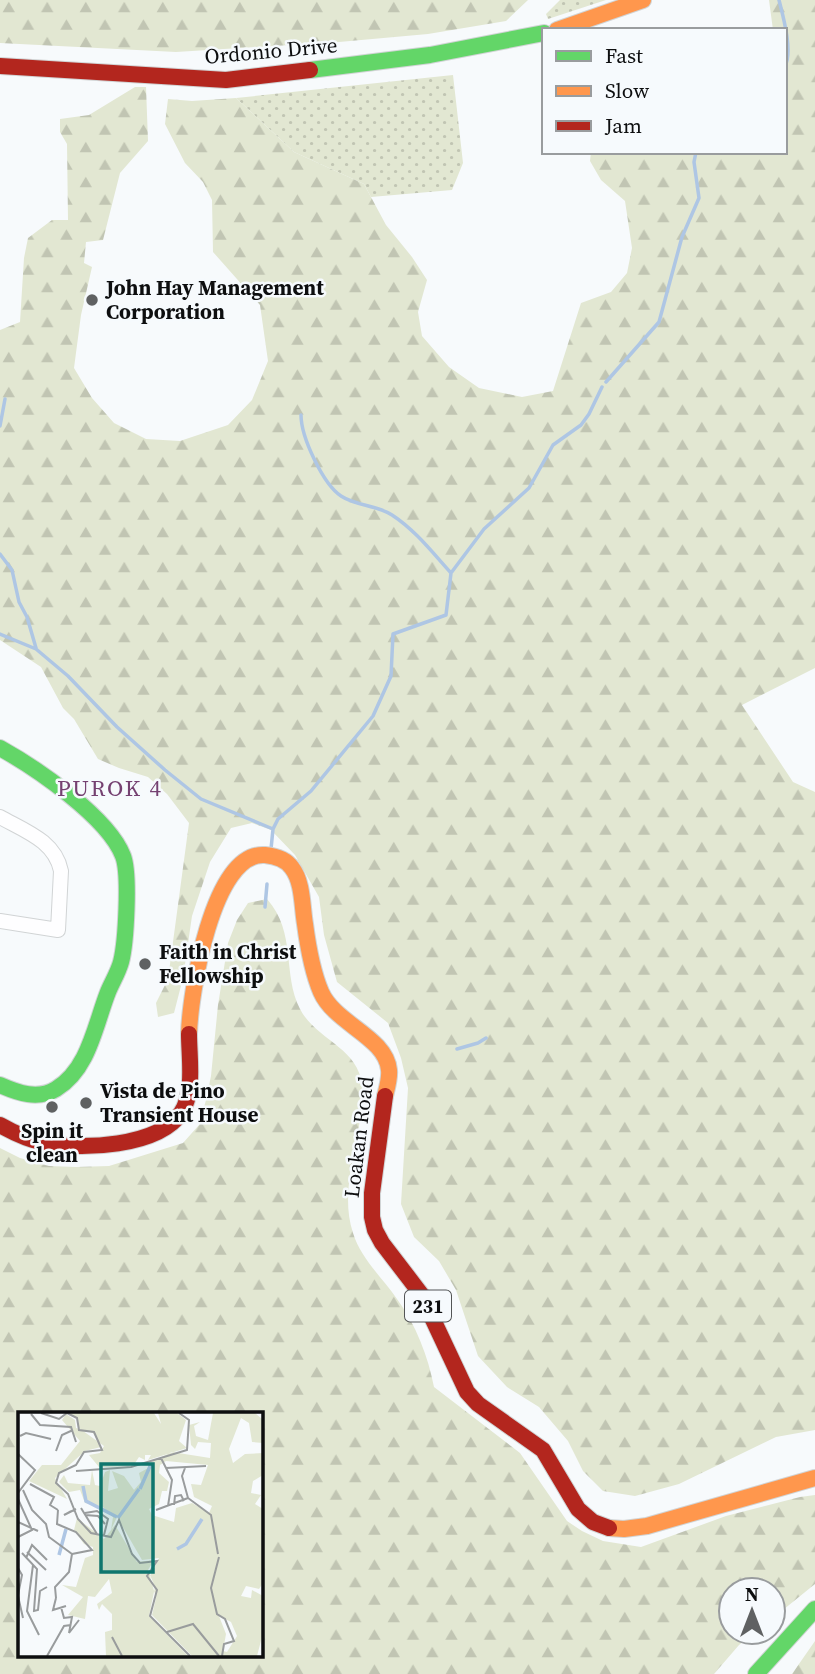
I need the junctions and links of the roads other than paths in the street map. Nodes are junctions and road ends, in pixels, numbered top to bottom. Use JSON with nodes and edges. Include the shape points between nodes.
{"nodes":[{"id":1,"x":643,"y":0,"type":"edge"},
{"id":2,"x":563,"y":28,"type":"edge"},
{"id":3,"x":542,"y":33,"type":"edge"},
{"id":4,"x":0,"y":66,"type":"edge"},
{"id":5,"x":0,"y":748,"type":"edge"},
{"id":6,"x":0,"y":817,"type":"edge"},
{"id":7,"x":0,"y":921,"type":"edge"},
{"id":8,"x":0,"y":1085,"type":"edge"},
{"id":9,"x":0,"y":1125,"type":"edge"},
{"id":10,"x":815,"y":1478,"type":"edge"},
{"id":11,"x":815,"y":1609,"type":"edge"},
{"id":12,"x":756,"y":1674,"type":"edge"}],
"edges":[{"from":1,"to":2,"type":"main road"},
{"from":3,"to":4,"type":"main road","name":"Ordonio Drive","via":[[430,55],[226,80]]},
{"from":5,"to":8,"type":"main road","via":[[76,801],[115,844],[125,863],[121,963],[84,1056],[55,1090],[20,1094]]},
{"from":6,"to":7,"type":"street","via":[[49,845],[61,872],[58,930]]},
{"from":9,"to":10,"type":"main road","name":"Loakan Road","number":"231","via":[[45,1143],[82,1146],[135,1140],[181,1114],[188,1095],[190,1022],[199,970],[226,879],[248,857],[272,856],[288,862],[298,878],[317,977],[328,1005],[386,1057],[389,1070],[372,1193],[375,1230],[421,1294],[467,1392],[543,1450],[579,1509],[609,1528],[647,1525]]},
{"from":11,"to":12,"type":"main road"}]}
